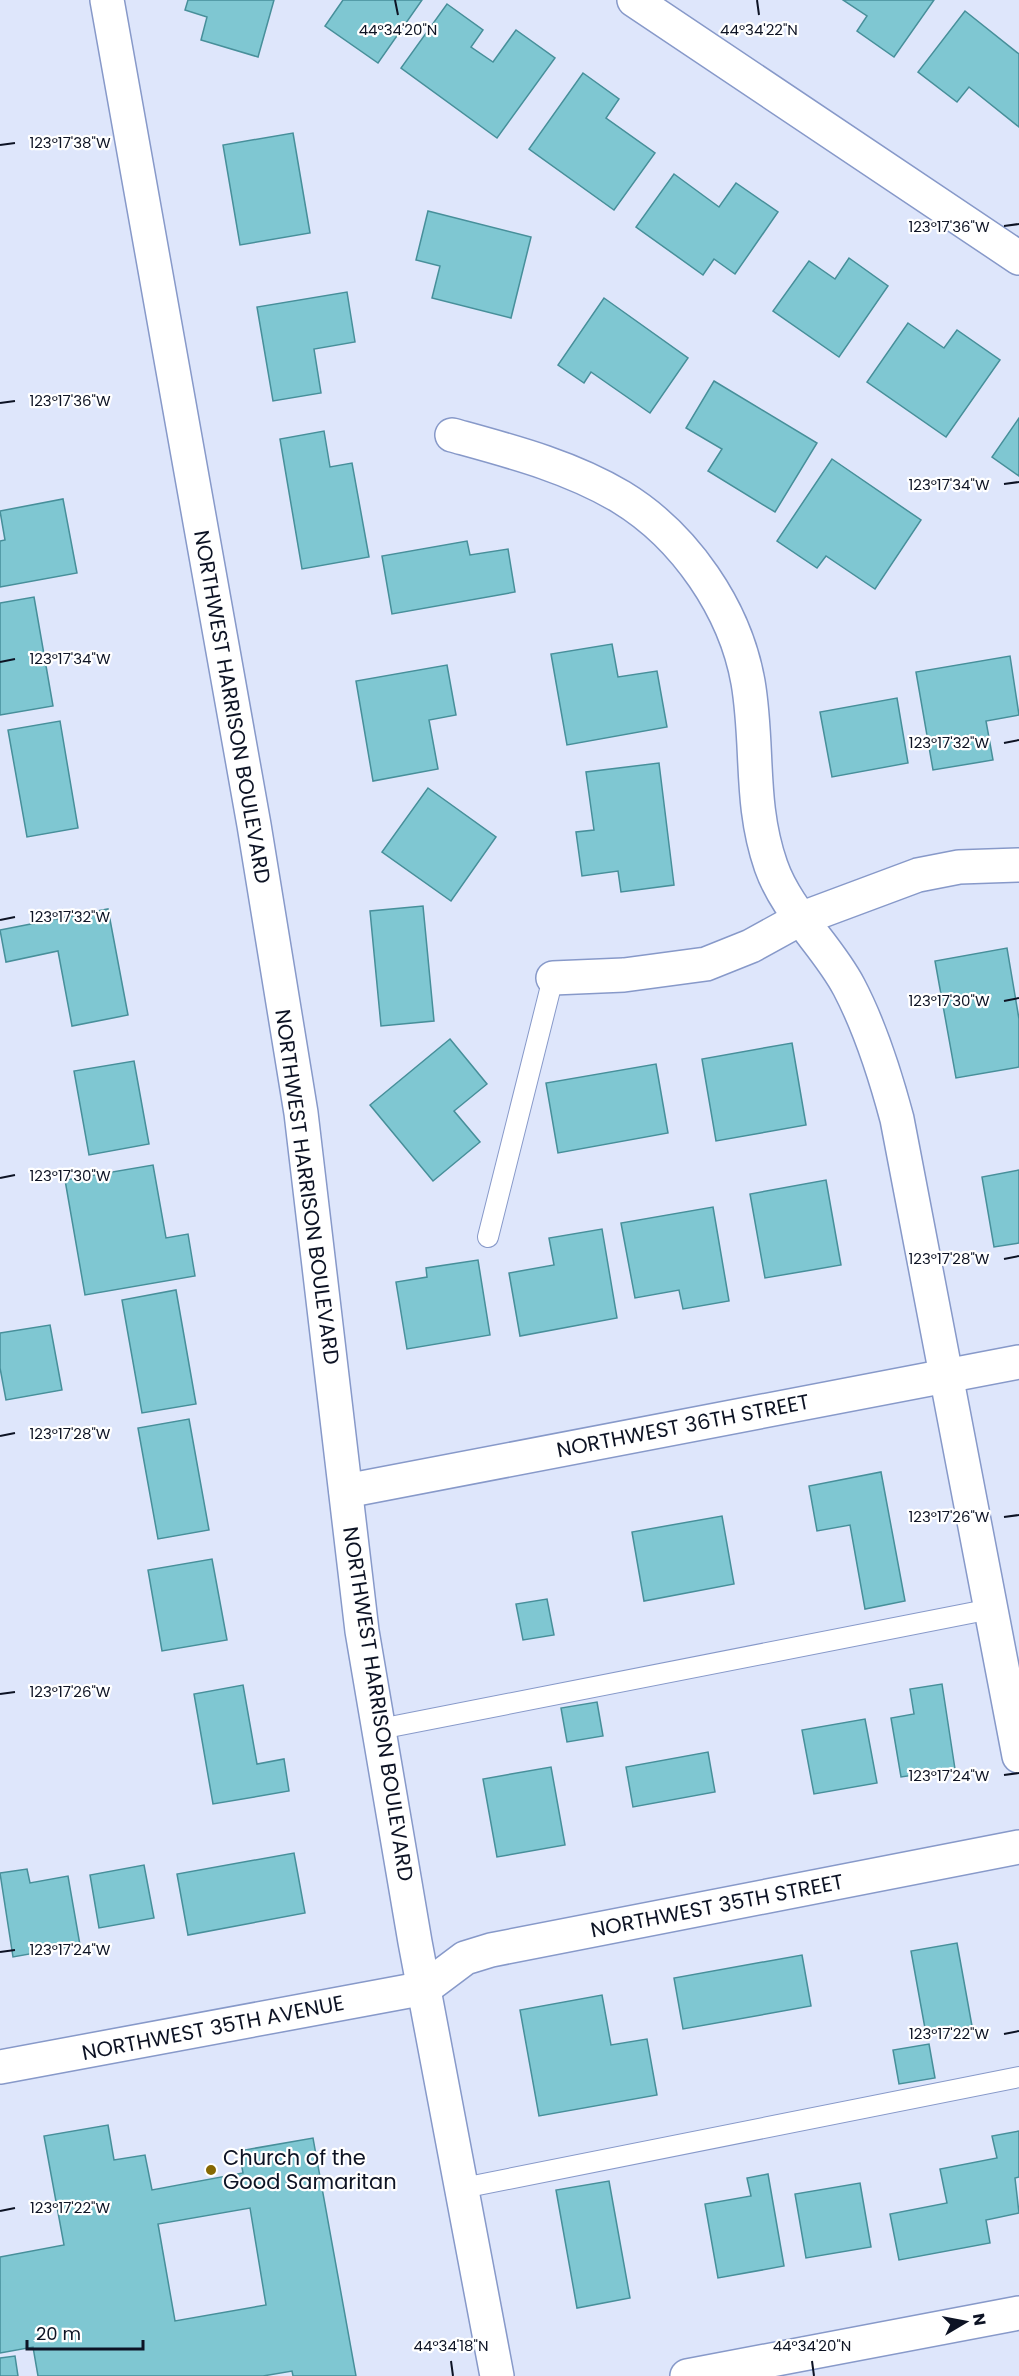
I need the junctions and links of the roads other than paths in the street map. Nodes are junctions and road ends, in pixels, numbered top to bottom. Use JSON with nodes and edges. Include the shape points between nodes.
{"nodes":[{"id":1,"x":107,"y":0,"type":"edge"},
{"id":2,"x":634,"y":0,"type":"edge"},
{"id":3,"x":1019,"y":258,"type":"edge"},
{"id":4,"x":452,"y":435,"type":"dead end"},
{"id":5,"x":1019,"y":865,"type":"edge"},
{"id":6,"x":800,"y":919,"type":"junction"},
{"id":7,"x":553,"y":978,"type":"joint"},
{"id":8,"x":488,"y":1237,"type":"dead end"},
{"id":9,"x":1019,"y":1362,"type":"edge"},
{"id":10,"x":946,"y":1376,"type":"junction"},
{"id":11,"x":346,"y":1491,"type":"junction"},
{"id":12,"x":991,"y":1609,"type":"junction"},
{"id":13,"x":380,"y":1729,"type":"junction"},
{"id":14,"x":1019,"y":1756,"type":"edge"},
{"id":15,"x":1019,"y":1847,"type":"edge"},
{"id":16,"x":425,"y":1988,"type":"junction"},
{"id":17,"x":0,"y":2067,"type":"edge"},
{"id":18,"x":1019,"y":2077,"type":"edge"},
{"id":19,"x":463,"y":2188,"type":"junction"},
{"id":20,"x":1019,"y":2313,"type":"edge"},
{"id":21,"x":497,"y":2376,"type":"edge"},
{"id":22,"x":687,"y":2376,"type":"edge"}],
"edges":[{"from":1,"to":11,"type":"street","name":"NORTHWEST HARRISON BOULEVARD","via":[[254,825],[299,1102]]},
{"from":2,"to":3,"type":"street"},
{"from":4,"to":6,"type":"street","via":[[557,468],[621,498],[653,521],[691,559],[713,591],[738,644],[754,729],[755,798],[761,834],[772,869]]},
{"from":5,"to":6,"type":"street","via":[[959,867],[918,875]]},
{"from":6,"to":7,"type":"street","via":[[751,946],[706,964],[624,975]]},
{"from":6,"to":10,"type":"street","via":[[849,986],[882,1064],[897,1119]]},
{"from":7,"to":8,"type":"lane"},
{"from":9,"to":10,"type":"street","name":"NORTHWEST 36TH STREET"},
{"from":10,"to":11,"type":"street","name":"NORTHWEST 36TH STREET"},
{"from":10,"to":12,"type":"street"},
{"from":11,"to":13,"type":"street","name":"NORTHWEST HARRISON BOULEVARD","via":[[362,1631]]},
{"from":12,"to":13,"type":"lane"},
{"from":12,"to":14,"type":"street"},
{"from":13,"to":16,"type":"street","name":"NORTHWEST HARRISON BOULEVARD"},
{"from":15,"to":16,"type":"street","name":"NORTHWEST 35TH STREET","via":[[491,1950],[465,1958]]},
{"from":16,"to":17,"type":"street","name":"NORTHWEST 35TH AVENUE"},
{"from":16,"to":19,"type":"street","name":"NORTHWEST HARRISON BOULEVARD"},
{"from":18,"to":19,"type":"lane"},
{"from":19,"to":21,"type":"street","name":"NORTHWEST HARRISON BOULEVARD"},
{"from":20,"to":22,"type":"street"}]}
